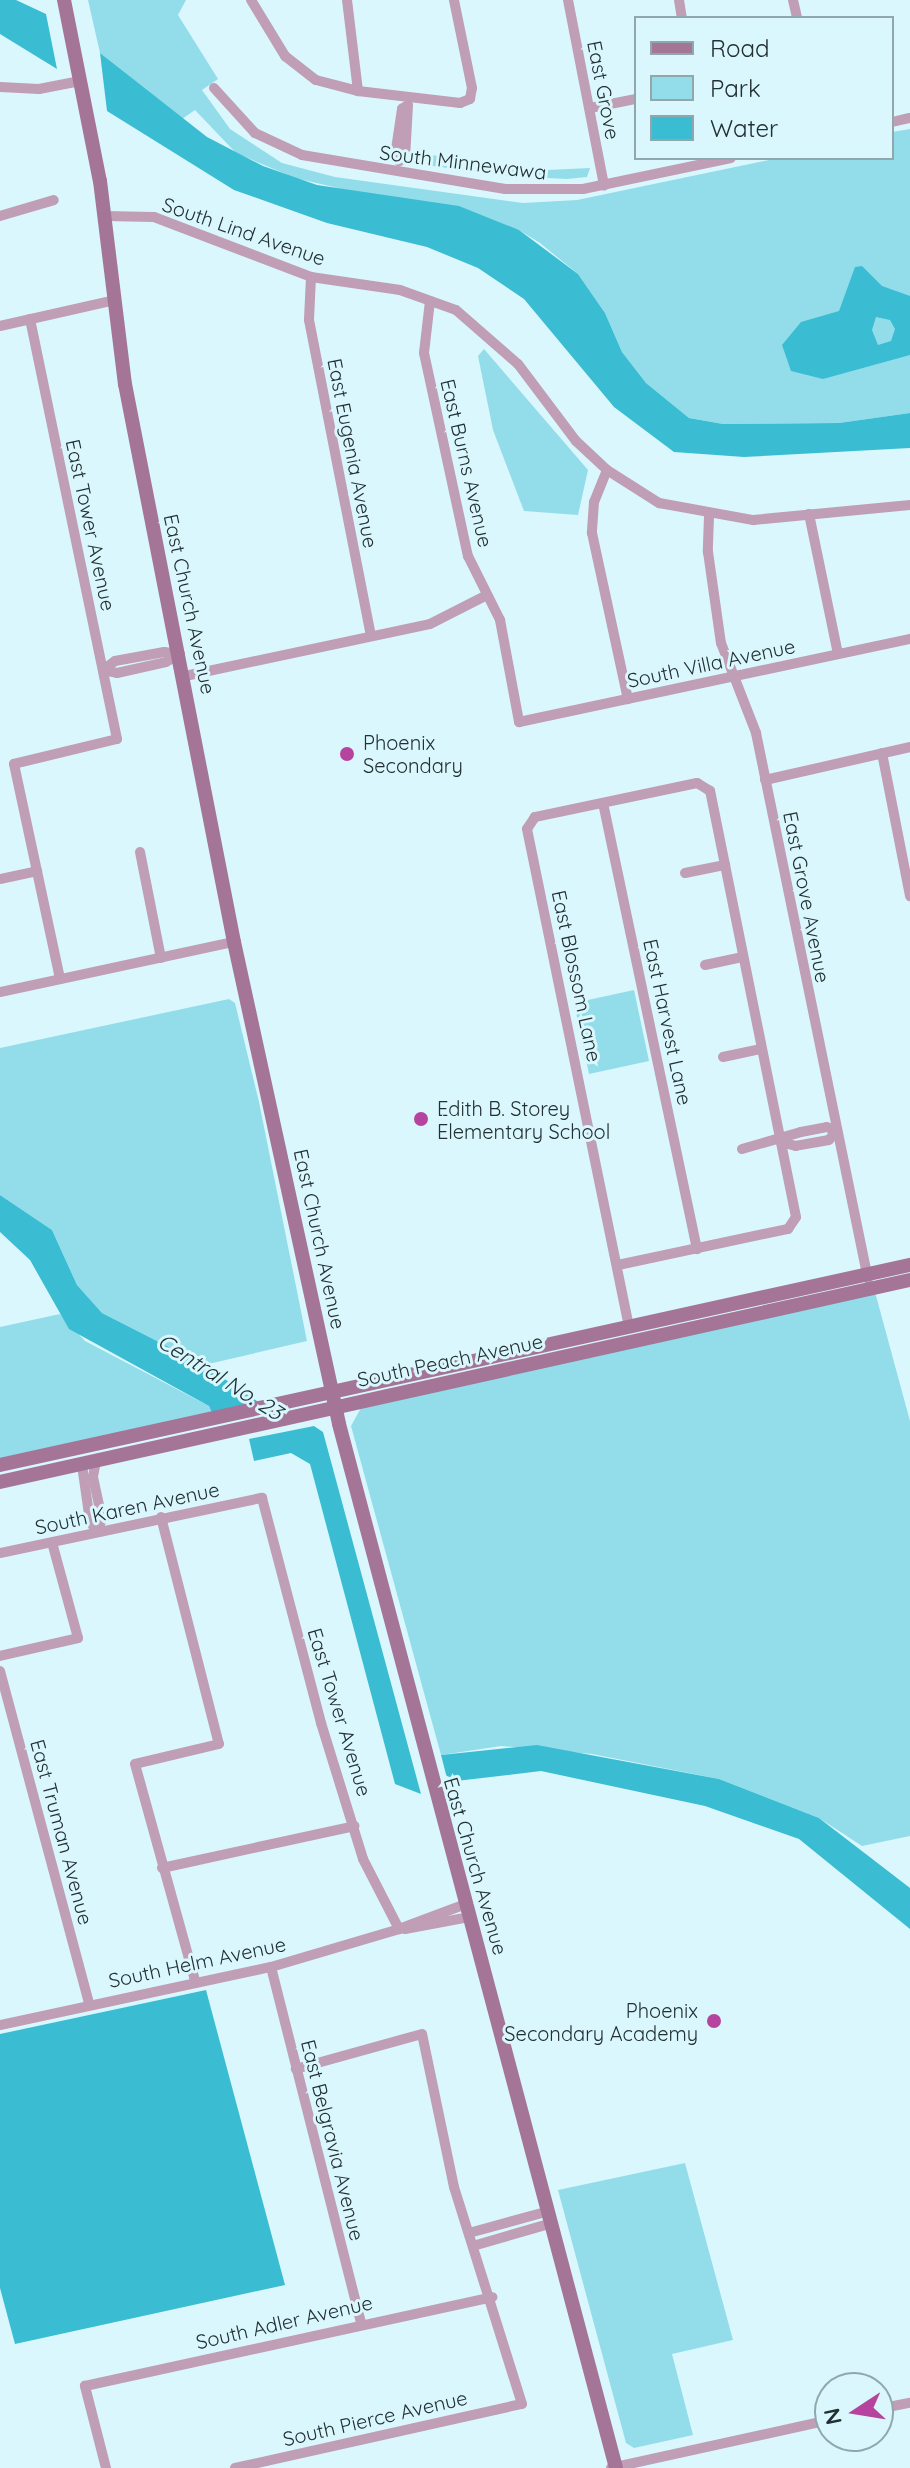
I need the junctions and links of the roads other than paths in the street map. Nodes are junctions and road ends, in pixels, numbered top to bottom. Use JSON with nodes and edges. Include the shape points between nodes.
{"nodes":[{"id":1,"x":64,"y":0,"type":"edge"},
{"id":2,"x":251,"y":0,"type":"edge"},
{"id":3,"x":347,"y":0,"type":"edge"},
{"id":4,"x":454,"y":0,"type":"edge"},
{"id":5,"x":568,"y":0,"type":"edge"},
{"id":6,"x":80,"y":81,"type":"junction"},
{"id":7,"x":0,"y":87,"type":"edge"},
{"id":8,"x":214,"y":88,"type":"dead end"},
{"id":9,"x":358,"y":91,"type":"junction"},
{"id":10,"x":634,"y":99,"type":"edge"},
{"id":11,"x":408,"y":102,"type":"junction"},
{"id":12,"x":590,"y":108,"type":"junction"},
{"id":13,"x":722,"y":160,"type":"edge"},
{"id":14,"x":398,"y":167,"type":"junction"},
{"id":15,"x":604,"y":186,"type":"junction"},
{"id":16,"x":54,"y":200,"type":"dead end"},
{"id":17,"x":0,"y":216,"type":"edge"},
{"id":18,"x":104,"y":216,"type":"junction"},
{"id":19,"x":311,"y":277,"type":"junction"},
{"id":20,"x":111,"y":301,"type":"junction"},
{"id":21,"x":430,"y":301,"type":"junction"},
{"id":22,"x":30,"y":319,"type":"junction"},
{"id":23,"x":0,"y":326,"type":"edge"},
{"id":24,"x":607,"y":470,"type":"junction"},
{"id":25,"x":910,"y":506,"type":"edge"},
{"id":26,"x":809,"y":514,"type":"junction"},
{"id":27,"x":709,"y":516,"type":"junction"},
{"id":28,"x":487,"y":595,"type":"junction"},
{"id":29,"x":371,"y":636,"type":"junction"},
{"id":30,"x":910,"y":639,"type":"edge"},
{"id":31,"x":180,"y":654,"type":"junction"},
{"id":32,"x":838,"y":654,"type":"junction"},
{"id":33,"x":103,"y":670,"type":"junction"},
{"id":34,"x":185,"y":676,"type":"junction"},
{"id":35,"x":734,"y":678,"type":"junction"},
{"id":36,"x":628,"y":699,"type":"junction"},
{"id":37,"x":519,"y":722,"type":"joint"},
{"id":38,"x":910,"y":747,"type":"edge"},
{"id":39,"x":882,"y":753,"type":"junction"},
{"id":40,"x":765,"y":780,"type":"junction"},
{"id":41,"x":603,"y":803,"type":"junction"},
{"id":42,"x":528,"y":825,"type":"junction"},
{"id":43,"x":513,"y":831,"type":"dead end"},
{"id":44,"x":140,"y":852,"type":"dead end"},
{"id":45,"x":725,"y":865,"type":"junction"},
{"id":46,"x":37,"y":871,"type":"junction"},
{"id":47,"x":685,"y":873,"type":"dead end"},
{"id":48,"x":0,"y":879,"type":"edge"},
{"id":49,"x":910,"y":896,"type":"edge"},
{"id":50,"x":234,"y":942,"type":"junction"},
{"id":51,"x":743,"y":957,"type":"junction"},
{"id":52,"x":161,"y":958,"type":"junction"},
{"id":53,"x":705,"y":965,"type":"dead end"},
{"id":54,"x":60,"y":979,"type":"junction"},
{"id":55,"x":0,"y":992,"type":"edge"},
{"id":56,"x":761,"y":1049,"type":"junction"},
{"id":57,"x":723,"y":1057,"type":"dead end"},
{"id":58,"x":812,"y":1130,"type":"junction"},
{"id":59,"x":836,"y":1131,"type":"junction"},
{"id":60,"x":781,"y":1142,"type":"junction"},
{"id":61,"x":814,"y":1143,"type":"junction"},
{"id":62,"x":742,"y":1149,"type":"dead end"},
{"id":63,"x":697,"y":1249,"type":"junction"},
{"id":64,"x":618,"y":1265,"type":"junction"},
{"id":65,"x":910,"y":1265,"type":"edge"},
{"id":66,"x":910,"y":1280,"type":"edge"},
{"id":67,"x":868,"y":1282,"type":"junction"},
{"id":68,"x":629,"y":1327,"type":"junction"},
{"id":69,"x":576,"y":1338,"type":"junction"},
{"id":70,"x":475,"y":1375,"type":"junction"},
{"id":71,"x":334,"y":1400,"type":"junction"},
{"id":72,"x":264,"y":1415,"type":"junction"},
{"id":73,"x":172,"y":1429,"type":"junction"},
{"id":74,"x":89,"y":1463,"type":"junction"},
{"id":75,"x":0,"y":1465,"type":"edge"},
{"id":76,"x":0,"y":1482,"type":"edge"},
{"id":77,"x":262,"y":1498,"type":"joint"},
{"id":78,"x":161,"y":1517,"type":"junction"},
{"id":79,"x":97,"y":1532,"type":"junction"},
{"id":80,"x":52,"y":1542,"type":"junction"},
{"id":81,"x":0,"y":1553,"type":"edge"},
{"id":82,"x":0,"y":1656,"type":"edge"},
{"id":83,"x":0,"y":1671,"type":"edge"},
{"id":84,"x":354,"y":1826,"type":"junction"},
{"id":85,"x":162,"y":1868,"type":"junction"},
{"id":86,"x":468,"y":1910,"type":"junction"},
{"id":87,"x":399,"y":1929,"type":"junction"},
{"id":88,"x":271,"y":1967,"type":"junction"},
{"id":89,"x":195,"y":1980,"type":"junction"},
{"id":90,"x":89,"y":2003,"type":"junction"},
{"id":91,"x":0,"y":2025,"type":"edge"},
{"id":92,"x":296,"y":2069,"type":"junction"},
{"id":93,"x":550,"y":2217,"type":"junction"},
{"id":94,"x":469,"y":2233,"type":"junction"},
{"id":95,"x":473,"y":2246,"type":"junction"},
{"id":96,"x":492,"y":2297,"type":"junction"},
{"id":97,"x":361,"y":2323,"type":"junction"},
{"id":98,"x":814,"y":2423,"type":"edge"},
{"id":99,"x":614,"y":2467,"type":"edge"},
{"id":100,"x":106,"y":2468,"type":"edge"},
{"id":101,"x":235,"y":2468,"type":"edge"}],
"edges":[{"from":1,"to":6,"type":"street","name":"East Church Avenue"},
{"from":2,"to":9,"type":"street","via":[[279,48],[298,68],[316,80]]},
{"from":3,"to":9,"type":"street"},
{"from":4,"to":11,"type":"street","via":[[470,99]]},
{"from":5,"to":12,"type":"street","name":"East Grove"},
{"from":6,"to":7,"type":"street","via":[[39,89]]},
{"from":6,"to":18,"type":"street","name":"East Church Avenue"},
{"from":8,"to":14,"type":"street","name":"South Minnewawa","via":[[238,118],[278,146],[331,163]]},
{"from":9,"to":11,"type":"street"},
{"from":10,"to":12,"type":"street"},
{"from":11,"to":14,"type":"street","via":[[402,109]]},
{"from":12,"to":15,"type":"street","name":"East Grove"},
{"from":13,"to":15,"type":"street","name":"South Minnewawa"},
{"from":14,"to":15,"type":"street","name":"South Minnewawa","via":[[532,191]]},
{"from":16,"to":17,"type":"street"},
{"from":18,"to":19,"type":"street","name":"South Lind Avenue","via":[[154,217]]},
{"from":18,"to":20,"type":"street","name":"East Church Avenue"},
{"from":19,"to":21,"type":"street","name":"South Lind Avenue","via":[[400,290]]},
{"from":19,"to":29,"type":"street","name":"East Eugenia Avenue","via":[[309,320]]},
{"from":20,"to":22,"type":"street"},
{"from":20,"to":31,"type":"street","name":"East Church Avenue"},
{"from":21,"to":24,"type":"street","name":"South Lind Avenue","via":[[484,330]]},
{"from":21,"to":28,"type":"street","name":"East Burns Avenue","via":[[424,353],[468,556]]},
{"from":22,"to":23,"type":"street"},
{"from":22,"to":33,"type":"street","name":"East Tower Avenue"},
{"from":24,"to":27,"type":"street","name":"South Lind Avenue","via":[[659,503]]},
{"from":24,"to":36,"type":"street","via":[[594,502],[592,533]]},
{"from":25,"to":26,"type":"street","name":"South Lind Avenue"},
{"from":26,"to":27,"type":"street","name":"South Lind Avenue","via":[[753,520]]},
{"from":26,"to":32,"type":"street"},
{"from":27,"to":35,"type":"street","name":"East Grove Avenue","via":[[708,552],[721,643]]},
{"from":28,"to":29,"type":"street","via":[[453,616]]},
{"from":28,"to":37,"type":"street","name":"East Burns Avenue","via":[[500,620]]},
{"from":29,"to":34,"type":"street"},
{"from":30,"to":32,"type":"street","name":"South Villa Avenue"},
{"from":31,"to":33,"type":"street","via":[[117,673]]},
{"from":31,"to":34,"type":"street","name":"East Church Avenue"},
{"from":32,"to":35,"type":"street","name":"South Villa Avenue"},
{"from":33,"to":46,"type":"street","name":"East Tower Avenue","via":[[117,739],[14,764]]},
{"from":34,"to":50,"type":"street","name":"East Church Avenue"},
{"from":35,"to":36,"type":"street","name":"South Villa Avenue"},
{"from":35,"to":40,"type":"street","name":"East Grove Avenue","via":[[756,733]]},
{"from":36,"to":37,"type":"street","name":"South Villa Avenue"},
{"from":38,"to":39,"type":"street"},
{"from":39,"to":40,"type":"street"},
{"from":39,"to":49,"type":"street"},
{"from":40,"to":59,"type":"street","name":"East Grove Avenue"},
{"from":41,"to":42,"type":"street"},
{"from":41,"to":45,"type":"street","via":[[705,785]]},
{"from":41,"to":63,"type":"street","name":"East Harvest Lane"},
{"from":42,"to":43,"type":"street"},
{"from":42,"to":64,"type":"street","name":"East Blossom Lane"},
{"from":44,"to":52,"type":"street"},
{"from":45,"to":47,"type":"street"},
{"from":45,"to":51,"type":"street"},
{"from":46,"to":48,"type":"street"},
{"from":46,"to":54,"type":"street"},
{"from":50,"to":52,"type":"street"},
{"from":50,"to":71,"type":"street","name":"East Church Avenue"},
{"from":51,"to":53,"type":"street"},
{"from":51,"to":56,"type":"street"},
{"from":52,"to":54,"type":"street"},
{"from":54,"to":55,"type":"street"},
{"from":56,"to":57,"type":"street"},
{"from":56,"to":60,"type":"street"},
{"from":58,"to":59,"type":"street"},
{"from":58,"to":60,"type":"street"},
{"from":58,"to":61,"type":"street","via":[[809,1138]]},
{"from":59,"to":61,"type":"street","via":[[829,1140]]},
{"from":59,"to":67,"type":"street","name":"East Grove Avenue"},
{"from":60,"to":61,"type":"street"},
{"from":60,"to":62,"type":"street"},
{"from":60,"to":63,"type":"street","via":[[794,1224]]},
{"from":63,"to":64,"type":"street"},
{"from":64,"to":68,"type":"street","name":"East Blossom Lane"},
{"from":65,"to":67,"type":"street","name":"South Peach Avenue"},
{"from":66,"to":67,"type":"street","name":"South Peach Avenue"},
{"from":67,"to":68,"type":"street","name":"South Peach Avenue"},
{"from":67,"to":70,"type":"street","name":"South Peach Avenue"},
{"from":68,"to":69,"type":"street","name":"South Peach Avenue"},
{"from":69,"to":70,"type":"street","via":[[568,1349]]},
{"from":69,"to":71,"type":"street","name":"South Peach Avenue"},
{"from":70,"to":71,"type":"street","name":"South Peach Avenue"},
{"from":71,"to":72,"type":"street","name":"South Peach Avenue"},
{"from":71,"to":86,"type":"street","name":"East Church Avenue"},
{"from":72,"to":73,"type":"street","name":"South Peach Avenue"},
{"from":72,"to":74,"type":"street","name":"South Peach Avenue","via":[[246,1426]]},
{"from":73,"to":74,"type":"street","via":[[90,1453]]},
{"from":73,"to":75,"type":"street","name":"South Peach Avenue"},
{"from":74,"to":76,"type":"street","name":"South Peach Avenue"},
{"from":74,"to":79,"type":"street","via":[[90,1521]]},
{"from":77,"to":78,"type":"street","name":"South Karen Avenue"},
{"from":77,"to":84,"type":"street","name":"East Tower Avenue"},
{"from":78,"to":79,"type":"street","name":"South Karen Avenue"},
{"from":78,"to":85,"type":"street","via":[[219,1744],[135,1764]]},
{"from":79,"to":80,"type":"street","name":"South Karen Avenue"},
{"from":80,"to":81,"type":"street","name":"South Karen Avenue"},
{"from":80,"to":82,"type":"street","via":[[78,1638]]},
{"from":83,"to":90,"type":"street","name":"East Truman Avenue"},
{"from":84,"to":85,"type":"street"},
{"from":84,"to":87,"type":"street","name":"East Tower Avenue","via":[[363,1859]]},
{"from":85,"to":89,"type":"street"},
{"from":86,"to":87,"type":"street","name":"South Helm Avenue"},
{"from":86,"to":93,"type":"street","name":"East Church Avenue"},
{"from":87,"to":88,"type":"street","name":"South Helm Avenue"},
{"from":88,"to":89,"type":"street","name":"South Helm Avenue"},
{"from":88,"to":92,"type":"street","name":"East Belgravia Avenue"},
{"from":89,"to":90,"type":"street","name":"South Helm Avenue"},
{"from":90,"to":91,"type":"street","name":"South Helm Avenue"},
{"from":92,"to":94,"type":"street","via":[[422,2034],[438,2124]]},
{"from":92,"to":97,"type":"street","name":"East Belgravia Avenue"},
{"from":93,"to":94,"type":"street"},
{"from":93,"to":95,"type":"street"},
{"from":93,"to":99,"type":"street","name":"East Church Avenue"},
{"from":94,"to":95,"type":"street"},
{"from":95,"to":96,"type":"street"},
{"from":96,"to":97,"type":"street","name":"South Adler Avenue"},
{"from":96,"to":101,"type":"street","name":"South Pierce Avenue","via":[[522,2404]]},
{"from":97,"to":100,"type":"street","name":"South Adler Avenue","via":[[85,2386]]},
{"from":98,"to":99,"type":"street"}]}
